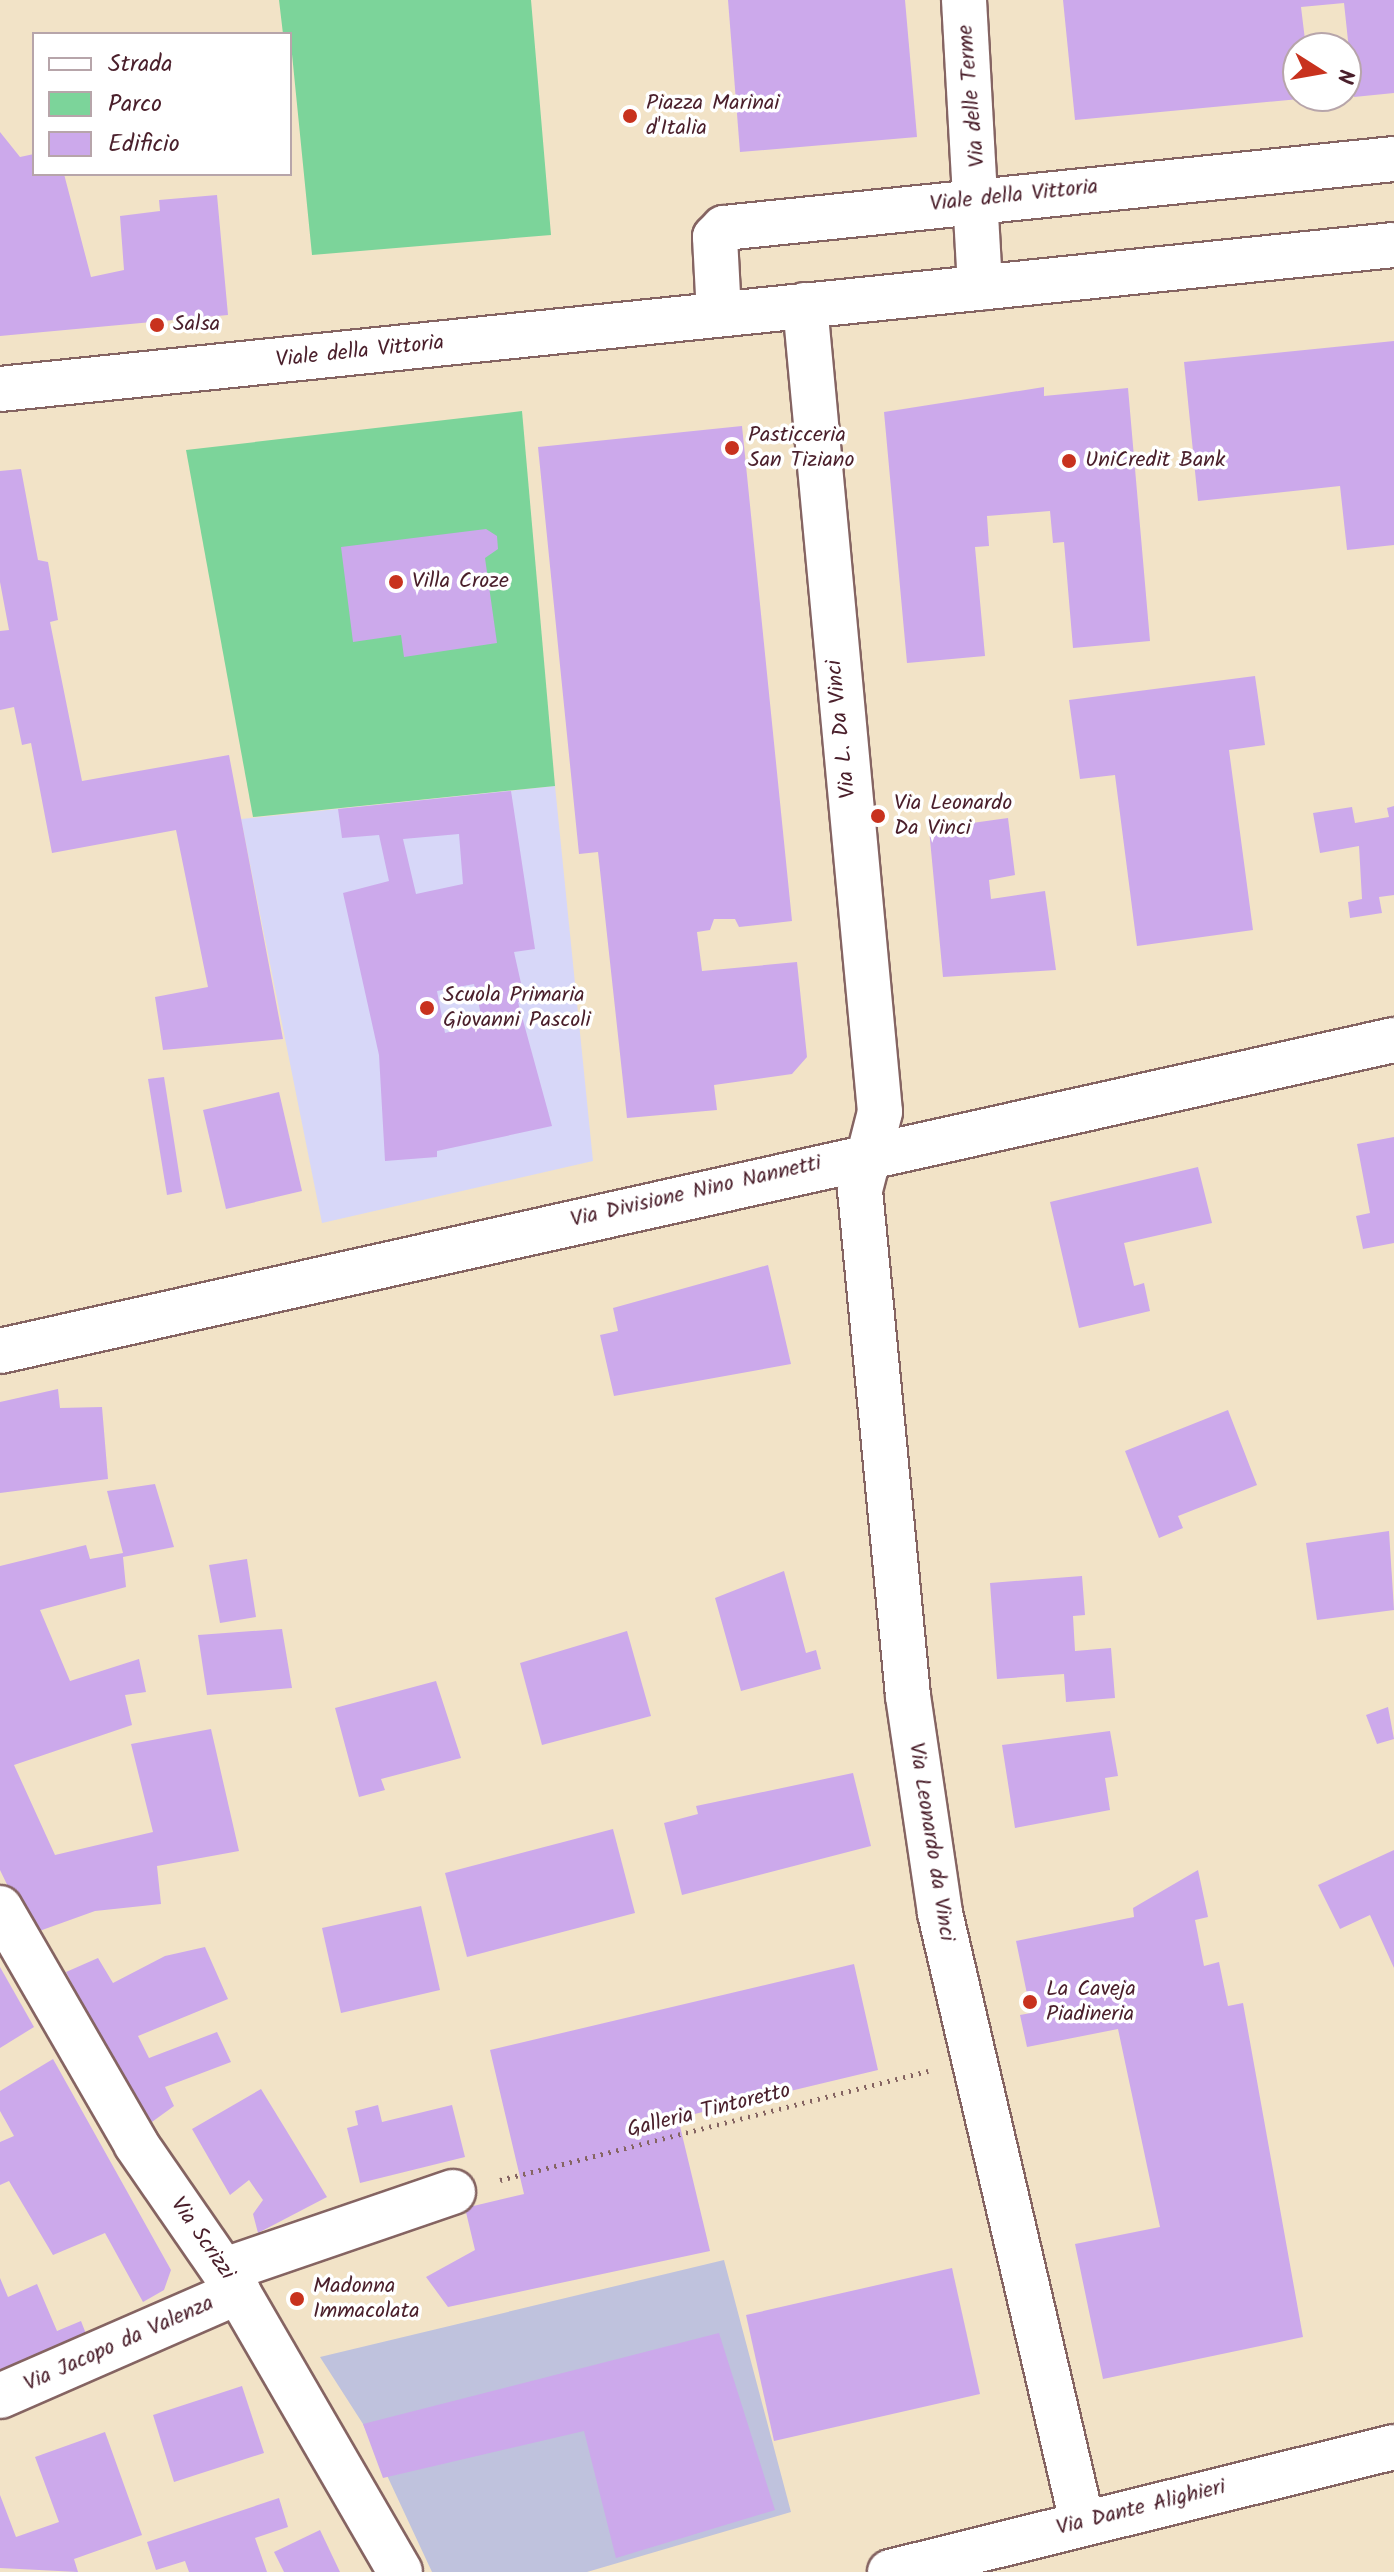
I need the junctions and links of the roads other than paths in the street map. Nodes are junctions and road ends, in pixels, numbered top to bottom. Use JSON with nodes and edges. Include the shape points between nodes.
{"nodes":[{"id":1,"x":964,"y":0,"type":"edge"},
{"id":2,"x":1394,"y":159,"type":"edge"},
{"id":3,"x":980,"y":199,"type":"junction"},
{"id":4,"x":1394,"y":245,"type":"edge"},
{"id":5,"x":980,"y":288,"type":"junction"},
{"id":6,"x":805,"y":305,"type":"junction"},
{"id":7,"x":719,"y":314,"type":"junction"},
{"id":8,"x":0,"y":389,"type":"edge"},
{"id":9,"x":1394,"y":1040,"type":"edge"},
{"id":10,"x":871,"y":1152,"type":"junction"},
{"id":11,"x":0,"y":1351,"type":"edge"},
{"id":12,"x":0,"y":1908,"type":"edge"},
{"id":13,"x":453,"y":2192,"type":"road end"},
{"id":14,"x":232,"y":2281,"type":"junction"},
{"id":15,"x":0,"y":2396,"type":"edge"},
{"id":16,"x":1394,"y":2447,"type":"edge"},
{"id":17,"x":1082,"y":2522,"type":"junction"},
{"id":18,"x":400,"y":2572,"type":"edge"},
{"id":19,"x":890,"y":2572,"type":"edge"}],
"edges":[{"from":1,"to":3,"type":"street","name":"Via delle Terme"},
{"from":2,"to":3,"type":"street","name":"Viale della Vittoria"},
{"from":3,"to":5,"type":"street","name":"Via delle Terme"},
{"from":3,"to":7,"type":"street","name":"Viale della Vittoria","via":[[724,228],[715,237]]},
{"from":4,"to":5,"type":"street","name":"Viale della Vittoria"},
{"from":5,"to":6,"type":"street","name":"Viale della Vittoria"},
{"from":6,"to":7,"type":"street","name":"Viale della Vittoria"},
{"from":6,"to":10,"type":"street","name":"Via L. Da Vinci","via":[[880,1112]]},
{"from":7,"to":8,"type":"street","name":"Viale della Vittoria"},
{"from":9,"to":10,"type":"street","name":"Via Divisione Nino Nannetti"},
{"from":10,"to":11,"type":"street","name":"Via Divisione Nino Nannetti"},
{"from":10,"to":17,"type":"street","name":"Via Leonardo da Vinci","via":[[860,1190],[908,1696],[940,1913]]},
{"from":12,"to":14,"type":"street","name":"Via Scrizzi","via":[[136,2144]]},
{"from":13,"to":14,"type":"street","name":"Via Jacopo da Valenza"},
{"from":14,"to":15,"type":"street","name":"Via Jacopo da Valenza"},
{"from":14,"to":18,"type":"street","name":"Via Scrizzi"},
{"from":16,"to":17,"type":"street","name":"Via Dante Alighieri"},
{"from":17,"to":19,"type":"street","name":"Via Dante Alighieri"}]}
